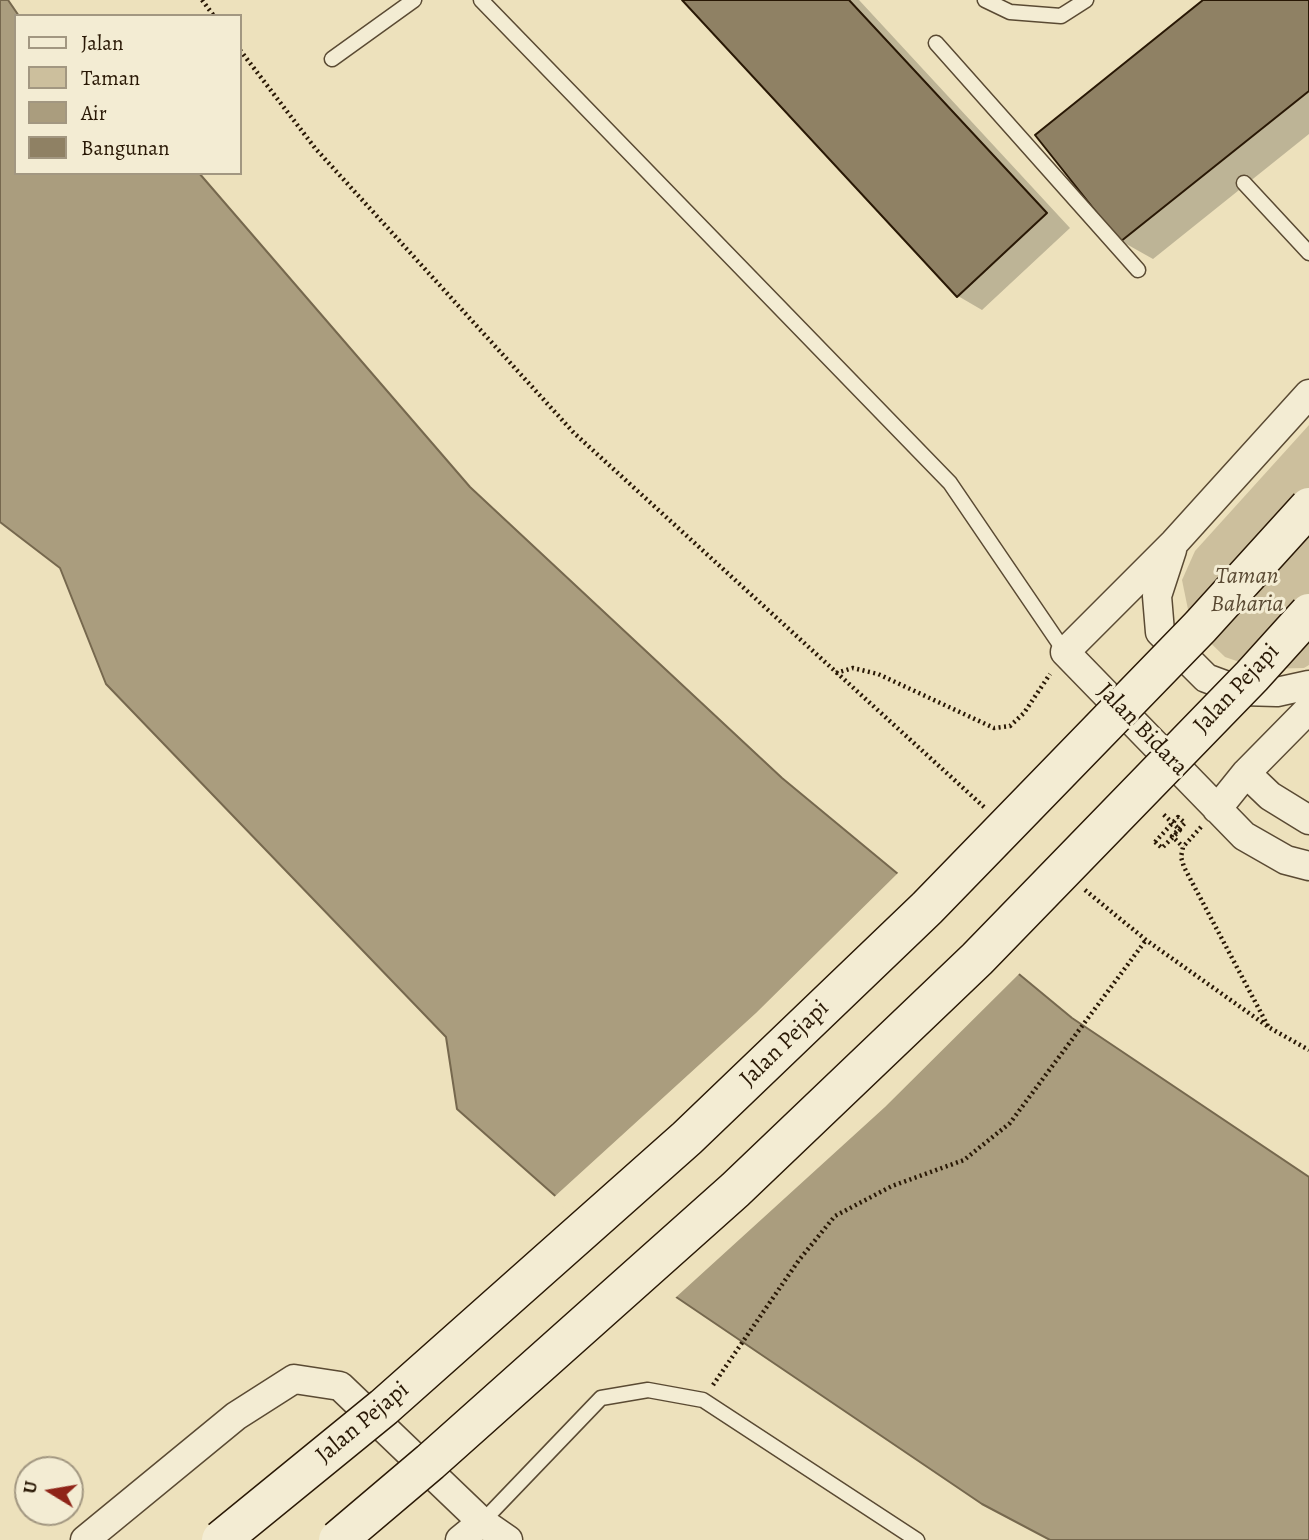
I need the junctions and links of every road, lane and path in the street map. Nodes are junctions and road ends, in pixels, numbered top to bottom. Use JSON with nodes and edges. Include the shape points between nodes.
{"nodes":[{"id":1,"x":414,"y":0,"type":"edge"},
{"id":2,"x":481,"y":0,"type":"edge"},
{"id":3,"x":985,"y":0,"type":"edge"},
{"id":4,"x":1086,"y":0,"type":"edge"},
{"id":5,"x":936,"y":43,"type":"dead end"},
{"id":6,"x":242,"y":53,"type":"edge"},
{"id":7,"x":332,"y":59,"type":"dead end"},
{"id":8,"x":1244,"y":183,"type":"dead end"},
{"id":9,"x":1309,"y":253,"type":"edge"},
{"id":10,"x":1138,"y":270,"type":"dead end"},
{"id":11,"x":1309,"y":394,"type":"edge"},
{"id":12,"x":1309,"y":506,"type":"edge"},
{"id":13,"x":1174,"y":543,"type":"junction"},
{"id":14,"x":1309,"y":613,"type":"edge"},
{"id":15,"x":1065,"y":652,"type":"junction"},
{"id":16,"x":835,"y":673,"type":"junction"},
{"id":17,"x":1309,"y":685,"type":"edge"},
{"id":18,"x":1309,"y":709,"type":"edge"},
{"id":19,"x":1246,"y":773,"type":"junction"},
{"id":20,"x":986,"y":809,"type":"dead end"},
{"id":21,"x":1217,"y":810,"type":"junction"},
{"id":22,"x":1309,"y":820,"type":"edge"},
{"id":23,"x":1180,"y":830,"type":"dead end"},
{"id":24,"x":1183,"y":847,"type":"junction"},
{"id":25,"x":1309,"y":866,"type":"edge"},
{"id":26,"x":1080,"y":886,"type":"dead end"},
{"id":27,"x":1146,"y":940,"type":"junction"},
{"id":28,"x":1270,"y":1028,"type":"junction"},
{"id":29,"x":1309,"y":1050,"type":"edge"},
{"id":30,"x":727,"y":1366,"type":"dead end"},
{"id":31,"x":482,"y":1522,"type":"junction"},
{"id":32,"x":85,"y":1540,"type":"edge"},
{"id":33,"x":221,"y":1540,"type":"edge"},
{"id":34,"x":338,"y":1540,"type":"edge"},
{"id":35,"x":460,"y":1540,"type":"edge"},
{"id":36,"x":508,"y":1540,"type":"edge"},
{"id":37,"x":917,"y":1540,"type":"edge"}],
"edges":[{"from":1,"to":7,"type":"lane"},
{"from":2,"to":15,"type":"lane","via":[[950,483]]},
{"from":3,"to":4,"type":"lane","via":[[1010,12],[1061,16]]},
{"from":5,"to":10,"type":"lane"},
{"from":6,"to":16,"type":"path","via":[[315,148],[574,433]]},
{"from":8,"to":9,"type":"lane"},
{"from":11,"to":13,"type":"street"},
{"from":12,"to":33,"type":"main road","name":"Jalan Pejapi","bridge":true,"via":[[1200,626],[927,908],[687,1138],[384,1408]]},
{"from":13,"to":15,"type":"street"},
{"from":13,"to":17,"type":"street","via":[[1157,596],[1160,632],[1206,678],[1241,691],[1277,692]]},
{"from":14,"to":34,"type":"main road","name":"Jalan Pejapi","bridge":true,"via":[[977,959],[736,1190]]},
{"from":15,"to":16,"type":"path","via":[[1024,713],[1010,726],[994,728],[878,674],[853,668]]},
{"from":15,"to":21,"type":"street","name":"Jalan Bidara"},
{"from":16,"to":20,"type":"path"},
{"from":18,"to":19,"type":"street"},
{"from":19,"to":21,"type":"street"},
{"from":19,"to":22,"type":"street","via":[[1270,796]]},
{"from":21,"to":24,"type":"path"},
{"from":21,"to":25,"type":"street","name":"Jalan Bidara","via":[[1262,848]]},
{"from":23,"to":24,"type":"path","bridge":true,"via":[[1162,848],[1156,842],[1178,817],[1185,823],[1172,836]]},
{"from":24,"to":28,"type":"path","via":[[1184,867]]},
{"from":26,"to":27,"type":"path"},
{"from":27,"to":28,"type":"path"},
{"from":27,"to":30,"type":"path","via":[[1010,1123],[964,1160],[892,1186],[835,1216],[799,1260]]},
{"from":28,"to":29,"type":"path"},
{"from":31,"to":32,"type":"street","via":[[340,1385],[295,1379],[236,1416]]},
{"from":31,"to":35,"type":"street"},
{"from":31,"to":36,"type":"street"},
{"from":31,"to":37,"type":"lane","via":[[601,1398],[648,1390],[703,1400]]}]}
